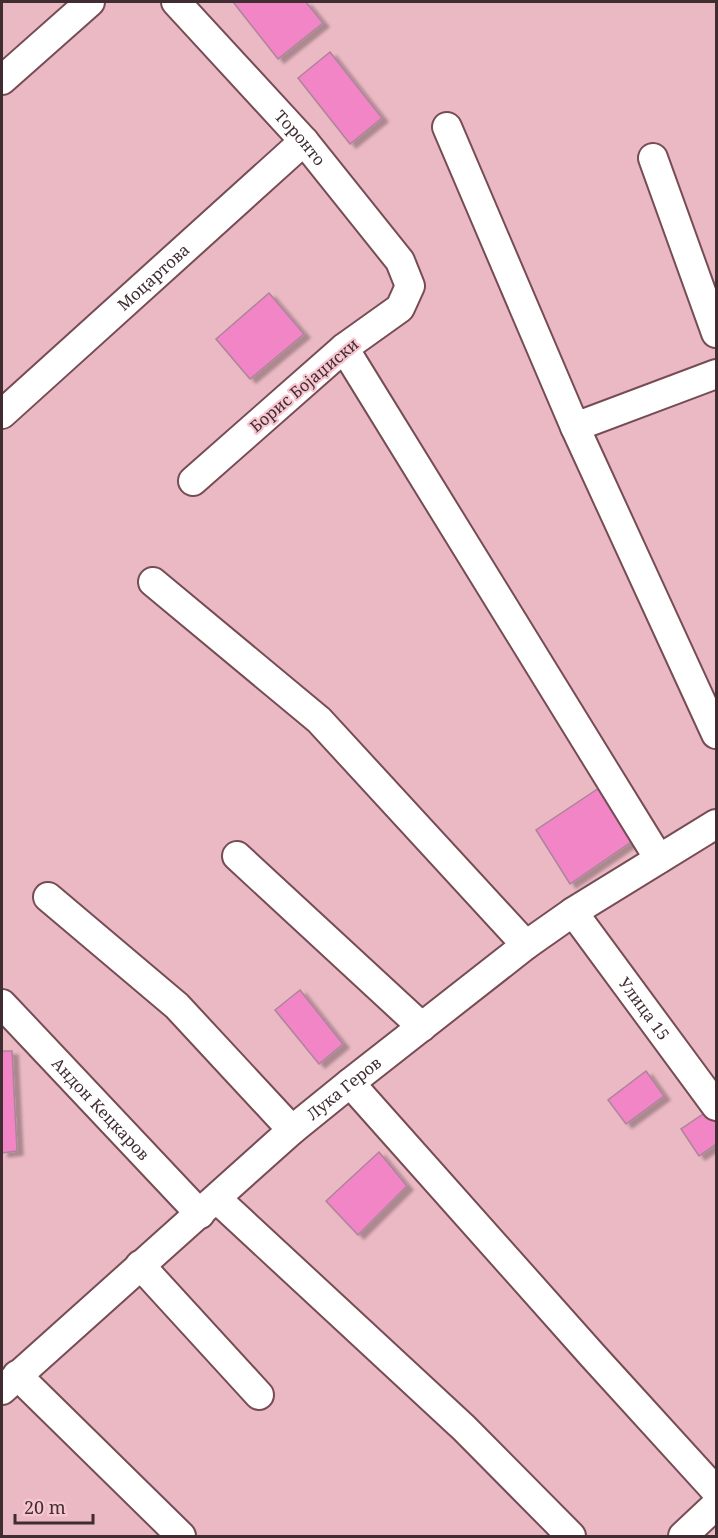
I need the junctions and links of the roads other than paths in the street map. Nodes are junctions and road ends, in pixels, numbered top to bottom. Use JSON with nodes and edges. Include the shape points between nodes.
{"nodes":[{"id":1,"x":90,"y":2,"type":"edge"},
{"id":2,"x":176,"y":2,"type":"edge"},
{"id":3,"x":2,"y":80,"type":"edge"},
{"id":4,"x":447,"y":127,"type":"dead end"},
{"id":5,"x":304,"y":141,"type":"junction"},
{"id":6,"x":653,"y":158,"type":"dead end"},
{"id":7,"x":410,"y":286,"type":"joint"},
{"id":8,"x":717,"y":333,"type":"edge"},
{"id":9,"x":344,"y":348,"type":"junction"},
{"id":10,"x":717,"y":374,"type":"edge"},
{"id":11,"x":2,"y":414,"type":"edge"},
{"id":12,"x":574,"y":427,"type":"junction"},
{"id":13,"x":193,"y":481,"type":"dead end"},
{"id":14,"x":153,"y":582,"type":"dead end"},
{"id":15,"x":717,"y":734,"type":"edge"},
{"id":16,"x":717,"y":824,"type":"edge"},
{"id":17,"x":237,"y":856,"type":"dead end"},
{"id":18,"x":658,"y":858,"type":"junction"},
{"id":19,"x":48,"y":897,"type":"dead end"},
{"id":20,"x":573,"y":912,"type":"junction"},
{"id":21,"x":526,"y":945,"type":"junction"},
{"id":22,"x":2,"y":1004,"type":"edge"},
{"id":23,"x":422,"y":1027,"type":"junction"},
{"id":24,"x":351,"y":1083,"type":"junction"},
{"id":25,"x":717,"y":1106,"type":"edge"},
{"id":26,"x":292,"y":1130,"type":"junction"},
{"id":27,"x":208,"y":1206,"type":"junction"},
{"id":28,"x":140,"y":1265,"type":"junction"},
{"id":29,"x":9,"y":1383,"type":"edge"},
{"id":30,"x":259,"y":1395,"type":"dead end"},
{"id":31,"x":717,"y":1491,"type":"edge"},
{"id":32,"x":717,"y":1505,"type":"edge"},
{"id":33,"x":181,"y":1536,"type":"edge"},
{"id":34,"x":571,"y":1536,"type":"edge"},
{"id":35,"x":683,"y":1536,"type":"edge"}],
"edges":[{"from":1,"to":3,"type":"street"},
{"from":2,"to":5,"type":"street","name":"Торонто"},
{"from":4,"to":12,"type":"street"},
{"from":5,"to":7,"type":"street","name":"Торонто","via":[[400,261]]},
{"from":5,"to":11,"type":"street","name":"Моцартова"},
{"from":6,"to":8,"type":"street"},
{"from":7,"to":9,"type":"street","name":"Борис Бојаџиски","via":[[400,308]]},
{"from":9,"to":13,"type":"street","name":"Борис Бојаџиски"},
{"from":9,"to":18,"type":"street"},
{"from":10,"to":12,"type":"street"},
{"from":12,"to":15,"type":"street"},
{"from":14,"to":21,"type":"street","via":[[320,720]]},
{"from":16,"to":18,"type":"street","name":"Лука Геров"},
{"from":17,"to":23,"type":"street"},
{"from":18,"to":20,"type":"street","name":"Лука Геров"},
{"from":19,"to":26,"type":"street","via":[[177,1006]]},
{"from":20,"to":21,"type":"street","name":"Лука Геров"},
{"from":20,"to":25,"type":"street","name":"Улица 15"},
{"from":21,"to":23,"type":"street","name":"Лука Геров"},
{"from":22,"to":27,"type":"street","name":"Андон Кецкаров"},
{"from":23,"to":24,"type":"street","name":"Лука Геров"},
{"from":24,"to":26,"type":"street","name":"Лука Геров"},
{"from":24,"to":31,"type":"street"},
{"from":26,"to":27,"type":"street","name":"Лука Геров"},
{"from":27,"to":28,"type":"street","name":"Лука Геров"},
{"from":27,"to":34,"type":"street","name":"Андон Кецкаров","via":[[464,1428]]},
{"from":28,"to":29,"type":"street","name":"Лука Геров"},
{"from":28,"to":30,"type":"street"},
{"from":29,"to":33,"type":"street"},
{"from":32,"to":35,"type":"street"}]}
